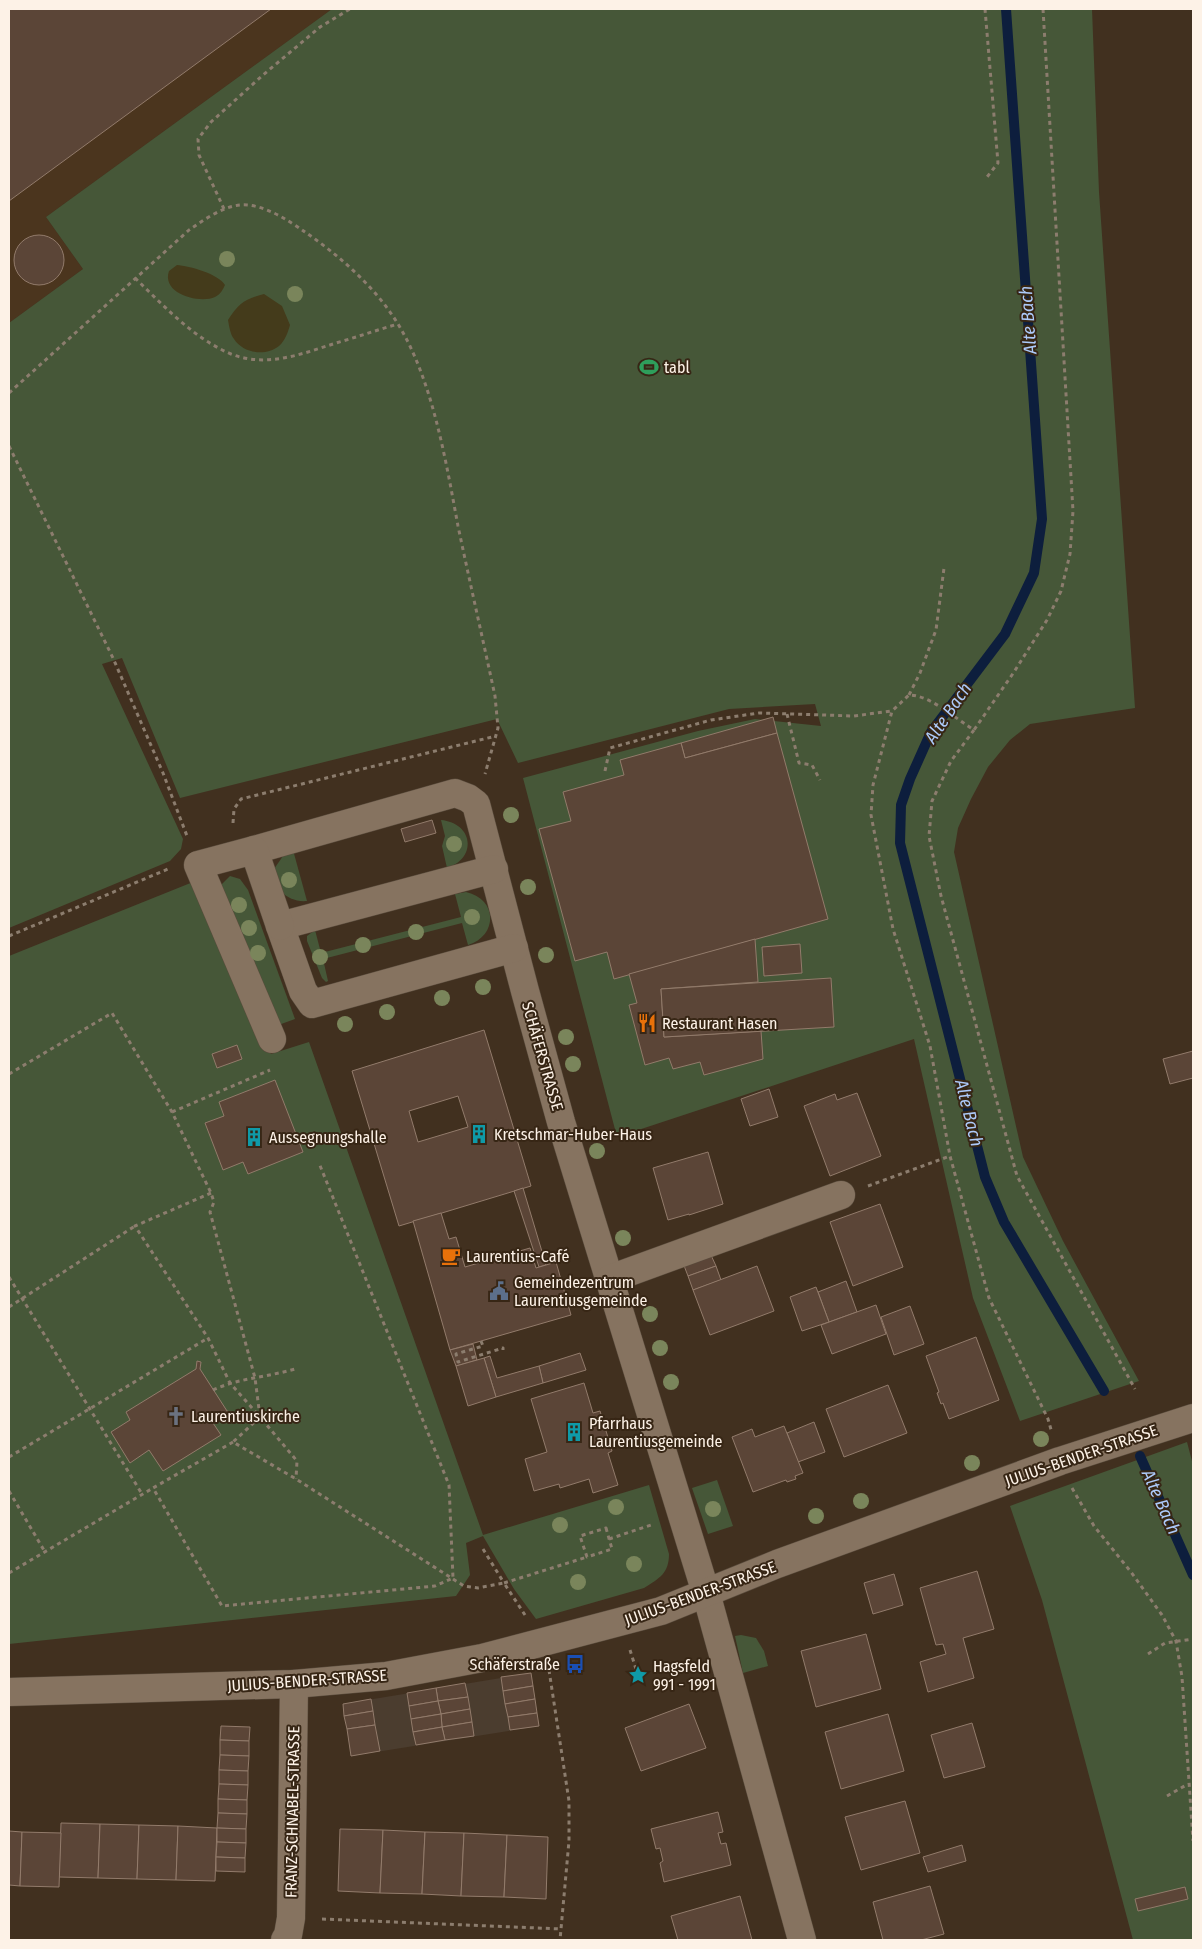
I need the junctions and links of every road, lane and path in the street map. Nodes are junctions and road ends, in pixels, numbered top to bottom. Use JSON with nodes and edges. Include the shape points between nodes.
{"nodes":[{"id":1,"x":350,"y":9,"type":"edge"},
{"id":2,"x":985,"y":9,"type":"edge"},
{"id":3,"x":1043,"y":9,"type":"edge"},
{"id":4,"x":987,"y":177,"type":"dead end"},
{"id":5,"x":224,"y":209,"type":"junction"},
{"id":6,"x":135,"y":278,"type":"junction"},
{"id":7,"x":398,"y":324,"type":"junction"},
{"id":8,"x":9,"y":393,"type":"edge"},
{"id":9,"x":9,"y":446,"type":"edge"},
{"id":10,"x":944,"y":568,"type":"dead end"},
{"id":11,"x":909,"y":696,"type":"junction"},
{"id":12,"x":892,"y":711,"type":"junction"},
{"id":13,"x":787,"y":714,"type":"junction"},
{"id":14,"x":974,"y":730,"type":"junction"},
{"id":15,"x":496,"y":736,"type":"junction"},
{"id":16,"x":605,"y":771,"type":"dead end"},
{"id":17,"x":820,"y":780,"type":"dead end"},
{"id":18,"x":476,"y":804,"type":"junction"},
{"id":19,"x":243,"y":854,"type":"junction"},
{"id":20,"x":198,"y":865,"type":"junction"},
{"id":21,"x":494,"y":869,"type":"junction"},
{"id":22,"x":280,"y":926,"type":"junction"},
{"id":23,"x":9,"y":936,"type":"edge"},
{"id":24,"x":514,"y":948,"type":"junction"},
{"id":25,"x":272,"y":1039,"type":"dead end"},
{"id":26,"x":273,"y":1069,"type":"dead end"},
{"id":27,"x":9,"y":1074,"type":"edge"},
{"id":28,"x":172,"y":1112,"type":"junction"},
{"id":29,"x":950,"y":1156,"type":"junction"},
{"id":30,"x":319,"y":1162,"type":"dead end"},
{"id":31,"x":211,"y":1193,"type":"junction"},
{"id":32,"x":841,"y":1195,"type":"joint"},
{"id":33,"x":135,"y":1226,"type":"junction"},
{"id":34,"x":9,"y":1277,"type":"edge"},
{"id":35,"x":610,"y":1279,"type":"junction"},
{"id":36,"x":22,"y":1299,"type":"junction"},
{"id":37,"x":9,"y":1307,"type":"edge"},
{"id":38,"x":208,"y":1338,"type":"junction"},
{"id":39,"x":481,"y":1341,"type":"dead end"},
{"id":40,"x":503,"y":1350,"type":"dead end"},
{"id":41,"x":295,"y":1369,"type":"dead end"},
{"id":42,"x":255,"y":1378,"type":"junction"},
{"id":43,"x":230,"y":1383,"type":"junction"},
{"id":44,"x":1135,"y":1389,"type":"dead end"},
{"id":45,"x":214,"y":1390,"type":"dead end"},
{"id":46,"x":89,"y":1409,"type":"junction"},
{"id":47,"x":260,"y":1418,"type":"junction"},
{"id":48,"x":1193,"y":1418,"type":"edge"},
{"id":49,"x":1048,"y":1419,"type":"dead end"},
{"id":50,"x":234,"y":1442,"type":"junction"},
{"id":51,"x":9,"y":1457,"type":"edge"},
{"id":52,"x":1060,"y":1461,"type":"junction"},
{"id":53,"x":296,"y":1479,"type":"junction"},
{"id":54,"x":153,"y":1488,"type":"junction"},
{"id":55,"x":9,"y":1491,"type":"edge"},
{"id":56,"x":142,"y":1494,"type":"junction"},
{"id":57,"x":682,"y":1515,"type":"junction"},
{"id":58,"x":609,"y":1539,"type":"junction"},
{"id":59,"x":483,"y":1549,"type":"dead end"},
{"id":60,"x":45,"y":1552,"type":"junction"},
{"id":61,"x":587,"y":1557,"type":"junction"},
{"id":62,"x":9,"y":1574,"type":"edge"},
{"id":63,"x":453,"y":1578,"type":"junction"},
{"id":64,"x":504,"y":1582,"type":"junction"},
{"id":65,"x":706,"y":1593,"type":"junction"},
{"id":66,"x":1193,"y":1639,"type":"edge"},
{"id":67,"x":1176,"y":1641,"type":"junction"},
{"id":68,"x":542,"y":1643,"type":"junction"},
{"id":69,"x":1148,"y":1654,"type":"dead end"},
{"id":70,"x":294,"y":1684,"type":"junction"},
{"id":71,"x":9,"y":1692,"type":"edge"},
{"id":72,"x":1188,"y":1784,"type":"junction"},
{"id":73,"x":1167,"y":1796,"type":"dead end"},
{"id":74,"x":1193,"y":1841,"type":"edge"},
{"id":75,"x":288,"y":1929,"type":"edge"},
{"id":76,"x":561,"y":1929,"type":"junction"},
{"id":77,"x":560,"y":1940,"type":"edge"},
{"id":78,"x":802,"y":1940,"type":"edge"}],
"edges":[{"from":1,"to":5,"type":"path","via":[[320,27],[263,75],[211,122],[198,139],[199,155]]},
{"from":2,"to":4,"type":"path","via":[[998,163]]},
{"from":3,"to":14,"type":"path","via":[[1073,511],[1070,554],[1061,591],[1047,620]]},
{"from":5,"to":6,"type":"path","via":[[190,230]]},
{"from":5,"to":7,"type":"path","via":[[240,205],[289,220],[323,244],[365,282]]},
{"from":6,"to":7,"type":"path","via":[[178,320],[230,353],[259,360],[281,359]]},
{"from":6,"to":8,"type":"path"},
{"from":7,"to":15,"type":"path","via":[[412,351],[433,409],[496,696]]},
{"from":9,"to":20,"type":"path","via":[[113,658],[163,773]]},
{"from":10,"to":11,"type":"path","via":[[936,630]]},
{"from":11,"to":12,"type":"path"},
{"from":11,"to":14,"type":"path","via":[[926,699]]},
{"from":12,"to":13,"type":"path","via":[[854,716]]},
{"from":12,"to":29,"type":"path","via":[[873,785],[870,815],[893,929],[930,1046]]},
{"from":13,"to":16,"type":"path","via":[[759,713],[711,720],[610,748]]},
{"from":13,"to":17,"type":"path","via":[[799,763],[812,765]]},
{"from":14,"to":44,"type":"path","via":[[951,761],[932,801],[929,836],[941,896],[1017,1176]]},
{"from":15,"to":18,"type":"path"},
{"from":15,"to":19,"type":"path","via":[[241,799],[234,809]]},
{"from":18,"to":19,"type":"street","via":[[455,793]]},
{"from":18,"to":21,"type":"street","name":"SCHÄFERSTRASSE"},
{"from":19,"to":20,"type":"street"},
{"from":19,"to":22,"type":"street"},
{"from":20,"to":23,"type":"path","via":[[175,866]]},
{"from":20,"to":25,"type":"street"},
{"from":21,"to":22,"type":"street"},
{"from":21,"to":24,"type":"street","name":"SCHÄFERSTRASSE"},
{"from":22,"to":24,"type":"street","via":[[303,991],[312,1004]]},
{"from":24,"to":35,"type":"street","name":"SCHÄFERSTRASSE","via":[[561,1122]]},
{"from":26,"to":28,"type":"path"},
{"from":27,"to":28,"type":"path","via":[[112,1013]]},
{"from":28,"to":31,"type":"path"},
{"from":29,"to":32,"type":"path"},
{"from":29,"to":49,"type":"path","via":[[989,1298]]},
{"from":30,"to":63,"type":"path","via":[[449,1485]]},
{"from":31,"to":33,"type":"path"},
{"from":31,"to":42,"type":"path","via":[[214,1202],[210,1212]]},
{"from":32,"to":35,"type":"street"},
{"from":33,"to":36,"type":"path"},
{"from":33,"to":38,"type":"path"},
{"from":34,"to":36,"type":"path"},
{"from":35,"to":57,"type":"street","name":"SCHÄFERSTRASSE"},
{"from":36,"to":37,"type":"path"},
{"from":36,"to":46,"type":"path"},
{"from":38,"to":43,"type":"path"},
{"from":38,"to":46,"type":"path"},
{"from":39,"to":40,"type":"path","via":[[482,1346],[456,1354],[458,1362]]},
{"from":41,"to":42,"type":"path"},
{"from":42,"to":43,"type":"path"},
{"from":42,"to":47,"type":"path"},
{"from":43,"to":45,"type":"path"},
{"from":43,"to":47,"type":"path"},
{"from":46,"to":51,"type":"path"},
{"from":46,"to":56,"type":"path"},
{"from":47,"to":50,"type":"path"},
{"from":47,"to":53,"type":"path","via":[[297,1461]]},
{"from":48,"to":52,"type":"street","name":"JULIUS-BENDER-STRASSE"},
{"from":50,"to":53,"type":"path"},
{"from":50,"to":54,"type":"path"},
{"from":52,"to":65,"type":"street","name":"JULIUS-BENDER-STRASSE"},
{"from":52,"to":67,"type":"path","via":[[1064,1475],[1094,1526],[1162,1615]]},
{"from":53,"to":63,"type":"path"},
{"from":54,"to":56,"type":"path"},
{"from":54,"to":63,"type":"path","via":[[222,1606],[435,1586]]},
{"from":55,"to":60,"type":"path"},
{"from":56,"to":60,"type":"path"},
{"from":57,"to":58,"type":"path"},
{"from":57,"to":65,"type":"street","name":"SCHÄFERSTRASSE"},
{"from":58,"to":61,"type":"path","via":[[612,1549]]},
{"from":58,"to":61,"type":"path","via":[[606,1528],[580,1536]]},
{"from":59,"to":64,"type":"path"},
{"from":60,"to":62,"type":"path"},
{"from":61,"to":64,"type":"path"},
{"from":63,"to":64,"type":"path","via":[[464,1586],[478,1588]]},
{"from":64,"to":68,"type":"path"},
{"from":65,"to":68,"type":"street","name":"JULIUS-BENDER-STRASSE","via":[[661,1611]]},
{"from":65,"to":78,"type":"street","name":"SCHÄFERSTRASSE"},
{"from":66,"to":67,"type":"path"},
{"from":67,"to":69,"type":"path","via":[[1165,1643]]},
{"from":67,"to":72,"type":"path","via":[[1182,1677]]},
{"from":68,"to":70,"type":"street","name":"JULIUS-BENDER-STRASSE","via":[[386,1676]]},
{"from":68,"to":76,"type":"path","via":[[551,1680],[569,1801]]},
{"from":70,"to":71,"type":"street","name":"JULIUS-BENDER-STRASSE"},
{"from":70,"to":75,"type":"street","name":"FRANZ-SCHNABEL-STRASSE"},
{"from":72,"to":73,"type":"path"},
{"from":72,"to":74,"type":"path"},
{"from":75,"to":76,"type":"path"},
{"from":76,"to":77,"type":"path"}]}
